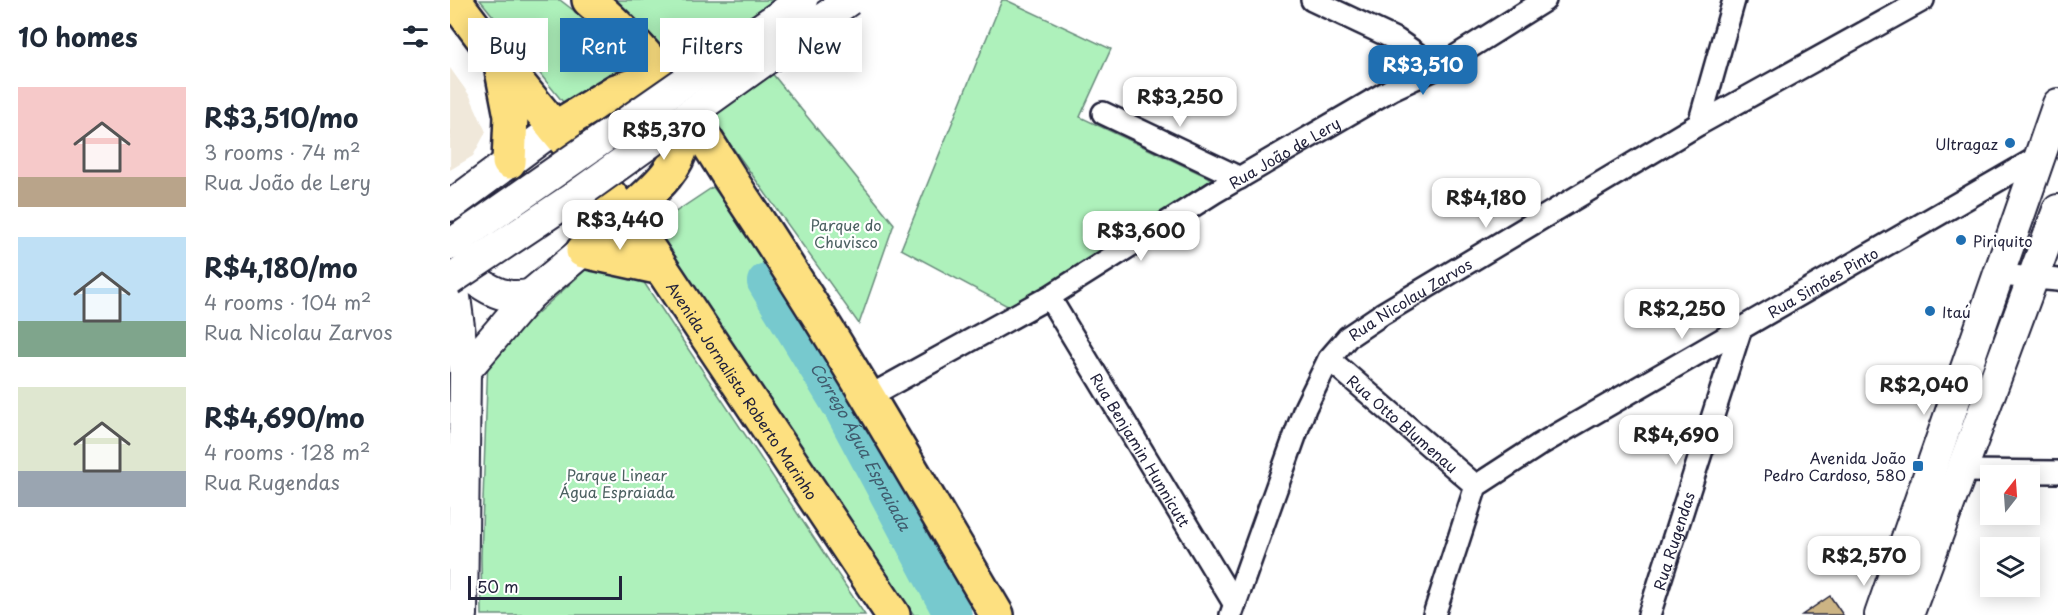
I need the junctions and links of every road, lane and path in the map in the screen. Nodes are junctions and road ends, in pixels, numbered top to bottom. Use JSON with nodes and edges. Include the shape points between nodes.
{"nodes":[{"id":1,"x":454,"y":0,"type":"edge"},
{"id":2,"x":589,"y":0,"type":"edge"},
{"id":3,"x":802,"y":0,"type":"edge"},
{"id":4,"x":849,"y":0,"type":"edge"},
{"id":5,"x":1312,"y":0,"type":"edge"},
{"id":6,"x":1545,"y":0,"type":"edge"},
{"id":7,"x":1734,"y":0,"type":"edge"},
{"id":8,"x":1923,"y":0,"type":"edge"},
{"id":9,"x":468,"y":19,"type":"edge"},
{"id":10,"x":1397,"y":40,"type":"junction"},
{"id":11,"x":1437,"y":68,"type":"junction"},
{"id":12,"x":502,"y":72,"type":"edge"},
{"id":13,"x":509,"y":72,"type":"edge"},
{"id":14,"x":662,"y":77,"type":"junction"},
{"id":15,"x":1392,"y":89,"type":"junction"},
{"id":16,"x":2058,"y":104,"type":"edge"},
{"id":17,"x":686,"y":111,"type":"junction"},
{"id":18,"x":1103,"y":113,"type":"dead end"},
{"id":19,"x":1699,"y":124,"type":"junction"},
{"id":20,"x":555,"y":128,"type":"junction"},
{"id":21,"x":2040,"y":156,"type":"junction"},
{"id":22,"x":509,"y":162,"type":"junction"},
{"id":23,"x":1240,"y":178,"type":"junction"},
{"id":24,"x":450,"y":206,"type":"edge"},
{"id":25,"x":2058,"y":210,"type":"edge"},
{"id":26,"x":626,"y":214,"type":"junction"},
{"id":27,"x":450,"y":245,"type":"edge"},
{"id":28,"x":583,"y":251,"type":"junction"},
{"id":29,"x":450,"y":260,"type":"edge"},
{"id":30,"x":661,"y":268,"type":"junction"},
{"id":31,"x":2000,"y":275,"type":"junction"},
{"id":32,"x":2046,"y":279,"type":"edge"},
{"id":33,"x":450,"y":280,"type":"edge"},
{"id":34,"x":530,"y":296,"type":"junction"},
{"id":35,"x":1049,"y":297,"type":"junction"},
{"id":36,"x":1741,"y":328,"type":"junction"},
{"id":37,"x":1329,"y":359,"type":"junction"},
{"id":38,"x":465,"y":371,"type":"junction"},
{"id":39,"x":868,"y":397,"type":"junction"},
{"id":40,"x":1962,"y":471,"type":"junction"},
{"id":41,"x":2058,"y":472,"type":"edge"},
{"id":42,"x":1476,"y":486,"type":"junction"},
{"id":43,"x":456,"y":566,"type":"edge"},
{"id":44,"x":1232,"y":609,"type":"edge"},
{"id":45,"x":462,"y":615,"type":"edge"},
{"id":46,"x":893,"y":615,"type":"edge"},
{"id":47,"x":997,"y":615,"type":"edge"},
{"id":48,"x":1434,"y":615,"type":"edge"},
{"id":49,"x":1649,"y":615,"type":"edge"},
{"id":50,"x":1880,"y":615,"type":"edge"},
{"id":51,"x":1908,"y":615,"type":"edge"}],
"edges":[{"from":1,"to":9,"type":"main road","name":"Avenida Jornalista Roberto Marinho"},
{"from":2,"to":14,"type":"main road","via":[[621,28]]},
{"from":3,"to":27,"type":"street","bridge":true},
{"from":4,"to":33,"type":"street","bridge":true},
{"from":5,"to":10,"type":"street"},
{"from":6,"to":11,"type":"street","name":"Rua João de Lery"},
{"from":7,"to":19,"type":"street"},
{"from":8,"to":19,"type":"street","name":"Rua Nicolau Zarvos"},
{"from":10,"to":11,"type":"street"},
{"from":10,"to":15,"type":"street","via":[[1403,56]]},
{"from":11,"to":15,"type":"street","name":"Rua João de Lery"},
{"from":12,"to":22,"type":"main road","via":[[511,116]]},
{"from":13,"to":20,"type":"main road","name":"Avenida Jornalista Roberto Marinho"},
{"from":14,"to":17,"type":"main road"},
{"from":14,"to":20,"type":"main road","via":[[616,91]]},
{"from":15,"to":23,"type":"street","name":"Rua João de Lery"},
{"from":16,"to":21,"type":"street"},
{"from":17,"to":26,"type":"main road","via":[[675,164]]},
{"from":17,"to":39,"type":"main road"},
{"from":18,"to":23,"type":"street"},
{"from":19,"to":37,"type":"street","name":"Rua Nicolau Zarvos","via":[[1382,314],[1348,337]]},
{"from":20,"to":22,"type":"street"},
{"from":20,"to":26,"type":"main road","name":"Avenida Jornalista Roberto Marinho"},
{"from":21,"to":31,"type":"street"},
{"from":21,"to":36,"type":"street","name":"Rua Simões Pinto"},
{"from":22,"to":24,"type":"street"},
{"from":23,"to":35,"type":"street","name":"Rua João de Lery"},
{"from":25,"to":32,"type":"street"},
{"from":26,"to":28,"type":"street"},
{"from":26,"to":30,"type":"main road","name":"Avenida Jornalista Roberto Marinho"},
{"from":28,"to":30,"type":"main road"},
{"from":28,"to":34,"type":"street"},
{"from":29,"to":34,"type":"street","via":[[497,293]]},
{"from":29,"to":38,"type":"street"},
{"from":30,"to":46,"type":"main road","name":"Avenida Jornalista Roberto Marinho"},
{"from":31,"to":32,"type":"street"},
{"from":31,"to":50,"type":"street"},
{"from":32,"to":40,"type":"street"},
{"from":34,"to":38,"type":"street"},
{"from":35,"to":39,"type":"street","name":"Rua João de Lery"},
{"from":35,"to":44,"type":"street","name":"Rua Benjamin Hunnicutt"},
{"from":36,"to":42,"type":"street","name":"Rua Simões Pinto"},
{"from":36,"to":49,"type":"street","name":"Rua Rugendas"},
{"from":37,"to":42,"type":"street","name":"Rua Otto Blumenau"},
{"from":37,"to":44,"type":"street","name":"Rua Nicolau Zarvos","via":[[1305,408]]},
{"from":38,"to":43,"type":"street"},
{"from":39,"to":47,"type":"main road"},
{"from":40,"to":41,"type":"street"},
{"from":40,"to":51,"type":"street"},
{"from":42,"to":48,"type":"street"},
{"from":43,"to":45,"type":"street"}]}
